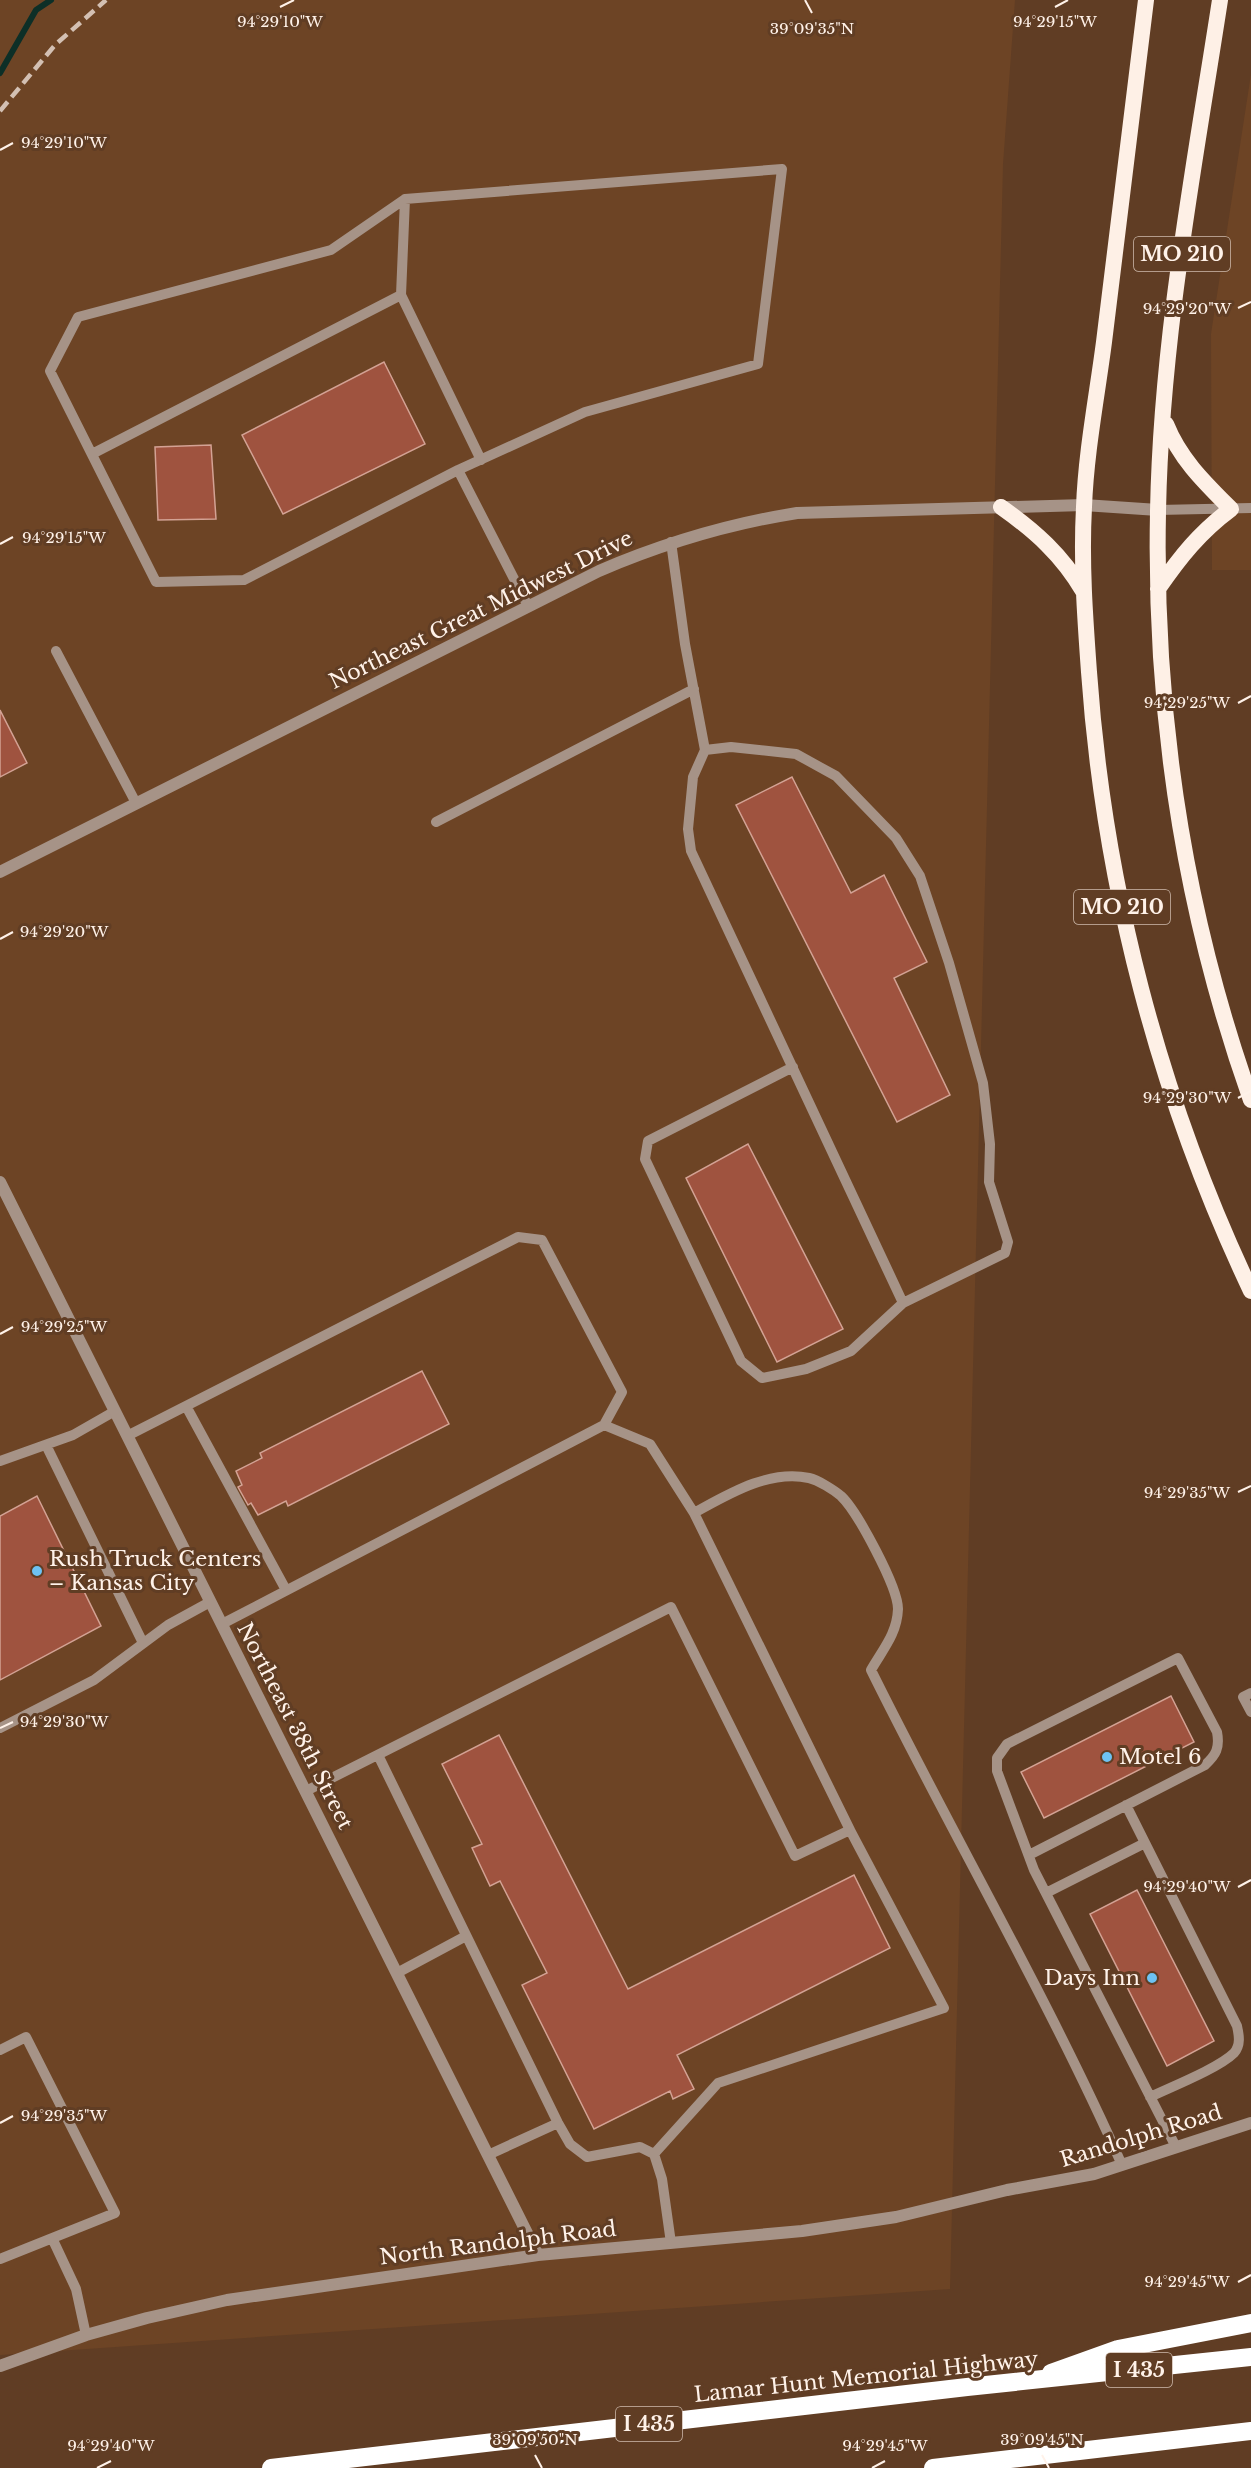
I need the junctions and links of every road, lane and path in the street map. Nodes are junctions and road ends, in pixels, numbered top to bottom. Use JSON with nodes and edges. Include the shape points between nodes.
{"nodes":[{"id":1,"x":1146,"y":0,"type":"edge"},
{"id":2,"x":1220,"y":0,"type":"edge"},
{"id":3,"x":405,"y":199,"type":"junction"},
{"id":4,"x":401,"y":295,"type":"junction"},
{"id":5,"x":1164,"y":420,"type":"junction"},
{"id":6,"x":92,"y":454,"type":"junction"},
{"id":7,"x":481,"y":460,"type":"junction"},
{"id":8,"x":458,"y":470,"type":"junction"},
{"id":9,"x":1084,"y":505,"type":"junction"},
{"id":10,"x":1001,"y":507,"type":"junction"},
{"id":11,"x":1251,"y":508,"type":"edge"},
{"id":12,"x":1231,"y":509,"type":"junction"},
{"id":13,"x":1158,"y":510,"type":"junction"},
{"id":14,"x":671,"y":542,"type":"junction"},
{"id":15,"x":1158,"y":589,"type":"junction"},
{"id":16,"x":1084,"y":594,"type":"junction"},
{"id":17,"x":528,"y":606,"type":"junction"},
{"id":18,"x":56,"y":651,"type":"dead end"},
{"id":19,"x":694,"y":689,"type":"junction"},
{"id":20,"x":705,"y":750,"type":"junction"},
{"id":21,"x":136,"y":803,"type":"junction"},
{"id":22,"x":436,"y":822,"type":"dead end"},
{"id":23,"x":0,"y":872,"type":"edge"},
{"id":24,"x":793,"y":1067,"type":"junction"},
{"id":25,"x":1251,"y":1100,"type":"edge"},
{"id":26,"x":0,"y":1182,"type":"edge"},
{"id":27,"x":1251,"y":1291,"type":"edge"},
{"id":28,"x":903,"y":1303,"type":"junction"},
{"id":29,"x":186,"y":1406,"type":"junction"},
{"id":30,"x":115,"y":1411,"type":"junction"},
{"id":31,"x":604,"y":1425,"type":"junction"},
{"id":32,"x":127,"y":1436,"type":"junction"},
{"id":33,"x":46,"y":1445,"type":"junction"},
{"id":34,"x":0,"y":1461,"type":"edge"},
{"id":35,"x":694,"y":1513,"type":"junction"},
{"id":36,"x":286,"y":1590,"type":"junction"},
{"id":37,"x":210,"y":1602,"type":"junction"},
{"id":38,"x":222,"y":1623,"type":"junction"},
{"id":39,"x":143,"y":1643,"type":"junction"},
{"id":40,"x":1251,"y":1693,"type":"edge"},
{"id":41,"x":1251,"y":1712,"type":"edge"},
{"id":42,"x":0,"y":1728,"type":"edge"},
{"id":43,"x":378,"y":1755,"type":"junction"},
{"id":44,"x":306,"y":1791,"type":"junction"},
{"id":45,"x":1126,"y":1805,"type":"junction"},
{"id":46,"x":850,"y":1830,"type":"junction"},
{"id":47,"x":1145,"y":1843,"type":"junction"},
{"id":48,"x":1029,"y":1855,"type":"junction"},
{"id":49,"x":1046,"y":1893,"type":"junction"},
{"id":50,"x":466,"y":1936,"type":"junction"},
{"id":51,"x":397,"y":1973,"type":"junction"},
{"id":52,"x":0,"y":2050,"type":"edge"},
{"id":53,"x":1150,"y":2097,"type":"junction"},
{"id":54,"x":558,"y":2123,"type":"junction"},
{"id":55,"x":1251,"y":2123,"type":"edge"},
{"id":56,"x":1176,"y":2148,"type":"junction"},
{"id":57,"x":654,"y":2154,"type":"junction"},
{"id":58,"x":488,"y":2155,"type":"junction"},
{"id":59,"x":1122,"y":2165,"type":"junction"},
{"id":60,"x":1007,"y":2190,"type":"joint"},
{"id":61,"x":52,"y":2238,"type":"junction"},
{"id":62,"x":671,"y":2243,"type":"junction"},
{"id":63,"x":538,"y":2255,"type":"junction"},
{"id":64,"x":0,"y":2259,"type":"edge"},
{"id":65,"x":1251,"y":2323,"type":"edge"},
{"id":66,"x":86,"y":2335,"type":"junction"},
{"id":67,"x":1251,"y":2357,"type":"edge"},
{"id":68,"x":0,"y":2366,"type":"edge"},
{"id":69,"x":1027,"y":2382,"type":"junction"},
{"id":70,"x":1251,"y":2431,"type":"edge"},
{"id":71,"x":271,"y":2468,"type":"edge"},
{"id":72,"x":933,"y":2468,"type":"edge"}],
"edges":[{"from":1,"to":9,"type":"highway","number":"MO 210"},
{"from":2,"to":5,"type":"highway","number":"MO 210","via":[[1172,322]]},
{"from":3,"to":4,"type":"lane"},
{"from":3,"to":6,"type":"lane","via":[[331,250],[78,317],[50,371]]},
{"from":3,"to":7,"type":"lane","via":[[782,169],[758,364],[585,412]]},
{"from":4,"to":6,"type":"lane"},
{"from":4,"to":7,"type":"lane"},
{"from":5,"to":12,"type":"highway","via":[[1189,466]]},
{"from":5,"to":13,"type":"highway","number":"MO 210"},
{"from":6,"to":8,"type":"lane","via":[[156,582],[244,580]]},
{"from":7,"to":8,"type":"lane"},
{"from":8,"to":17,"type":"lane"},
{"from":9,"to":10,"type":"street","name":"Northeast Great Midwest Drive"},
{"from":9,"to":13,"type":"street","name":"Northeast Great Midwest Drive"},
{"from":9,"to":16,"type":"highway","number":"MO 210"},
{"from":10,"to":14,"type":"street","name":"Northeast Great Midwest Drive","via":[[797,513],[752,520]]},
{"from":10,"to":16,"type":"highway","via":[[1038,533],[1069,567]]},
{"from":11,"to":12,"type":"lane"},
{"from":12,"to":13,"type":"lane"},
{"from":12,"to":15,"type":"highway","via":[[1204,529]]},
{"from":13,"to":15,"type":"highway","number":"MO 210"},
{"from":14,"to":17,"type":"street","name":"Northeast Great Midwest Drive"},
{"from":14,"to":19,"type":"lane"},
{"from":15,"to":25,"type":"highway","number":"MO 210","via":[[1170,768],[1184,852],[1224,1022]]},
{"from":16,"to":27,"type":"highway","number":"MO 210","via":[[1091,709],[1125,923],[1184,1128]]},
{"from":17,"to":21,"type":"street","name":"Northeast Great Midwest Drive"},
{"from":18,"to":21,"type":"lane"},
{"from":19,"to":20,"type":"lane"},
{"from":19,"to":22,"type":"lane"},
{"from":20,"to":24,"type":"lane","via":[[691,788],[691,851]]},
{"from":20,"to":28,"type":"lane","via":[[731,747],[796,754],[836,776],[896,838],[920,876],[983,1083],[989,1182],[1008,1242],[1005,1253]]},
{"from":21,"to":23,"type":"street","name":"Northeast Great Midwest Drive"},
{"from":24,"to":28,"type":"lane"},
{"from":24,"to":28,"type":"lane","via":[[648,1141],[645,1160],[741,1361],[762,1378],[807,1369],[851,1351]]},
{"from":26,"to":30,"type":"street","name":"Northeast 38th Street"},
{"from":29,"to":31,"type":"lane","via":[[518,1237],[542,1240],[622,1392]]},
{"from":29,"to":32,"type":"lane"},
{"from":29,"to":36,"type":"lane"},
{"from":30,"to":32,"type":"street","name":"Northeast 38th Street"},
{"from":30,"to":33,"type":"lane"},
{"from":31,"to":35,"type":"lane","via":[[650,1444]]},
{"from":31,"to":36,"type":"lane"},
{"from":32,"to":37,"type":"street","name":"Northeast 38th Street"},
{"from":33,"to":34,"type":"lane"},
{"from":33,"to":39,"type":"lane"},
{"from":35,"to":46,"type":"lane"},
{"from":35,"to":59,"type":"lane","via":[[748,1485],[783,1477],[810,1478],[840,1495],[857,1515],[898,1606],[896,1628],[871,1670],[1083,2077]]},
{"from":36,"to":38,"type":"lane"},
{"from":37,"to":38,"type":"street","name":"Northeast 38th Street"},
{"from":37,"to":39,"type":"lane"},
{"from":38,"to":44,"type":"street","name":"Northeast 38th Street"},
{"from":39,"to":42,"type":"lane","via":[[94,1680]]},
{"from":40,"to":41,"type":"lane","via":[[1243,1697]]},
{"from":43,"to":44,"type":"lane"},
{"from":43,"to":46,"type":"lane","via":[[671,1607],[795,1856]]},
{"from":43,"to":50,"type":"lane"},
{"from":44,"to":51,"type":"street","name":"Northeast 38th Street"},
{"from":45,"to":47,"type":"lane"},
{"from":45,"to":48,"type":"lane"},
{"from":45,"to":48,"type":"lane","via":[[1216,1756],[1217,1732],[1178,1658],[1007,1744],[998,1758],[997,1771]]},
{"from":46,"to":57,"type":"lane","via":[[944,2008],[718,2083]]},
{"from":47,"to":49,"type":"lane"},
{"from":47,"to":53,"type":"lane","via":[[1238,2026],[1240,2039],[1235,2052],[1223,2061]]},
{"from":48,"to":49,"type":"lane"},
{"from":49,"to":53,"type":"lane"},
{"from":50,"to":51,"type":"lane"},
{"from":50,"to":54,"type":"lane"},
{"from":51,"to":58,"type":"street","name":"Northeast 38th Street"},
{"from":52,"to":61,"type":"lane","via":[[26,2037],[115,2213]]},
{"from":53,"to":56,"type":"lane"},
{"from":54,"to":57,"type":"lane","via":[[570,2144],[587,2157],[640,2147]]},
{"from":54,"to":58,"type":"lane"},
{"from":55,"to":56,"type":"street","name":"Randolph Road"},
{"from":56,"to":59,"type":"street","name":"Randolph Road"},
{"from":57,"to":62,"type":"lane","via":[[664,2189]]},
{"from":58,"to":63,"type":"street","name":"Northeast 38th Street"},
{"from":59,"to":60,"type":"street","name":"Randolph Road","via":[[1095,2174]]},
{"from":60,"to":62,"type":"street","name":"North Randolph Road","via":[[896,2217],[802,2231]]},
{"from":61,"to":64,"type":"lane"},
{"from":61,"to":66,"type":"lane","via":[[76,2289]]},
{"from":62,"to":63,"type":"street","name":"North Randolph Road"},
{"from":63,"to":66,"type":"street","name":"North Randolph Road","via":[[227,2300]]},
{"from":65,"to":69,"type":"highway","via":[[1118,2349]]},
{"from":66,"to":68,"type":"street","name":"North Randolph Road"},
{"from":67,"to":69,"type":"highway","name":"Lamar Hunt Memorial Highway","number":"I 435"},
{"from":69,"to":71,"type":"highway","name":"Lamar Hunt Memorial Highway","number":"I 435"},
{"from":70,"to":72,"type":"highway"}]}
